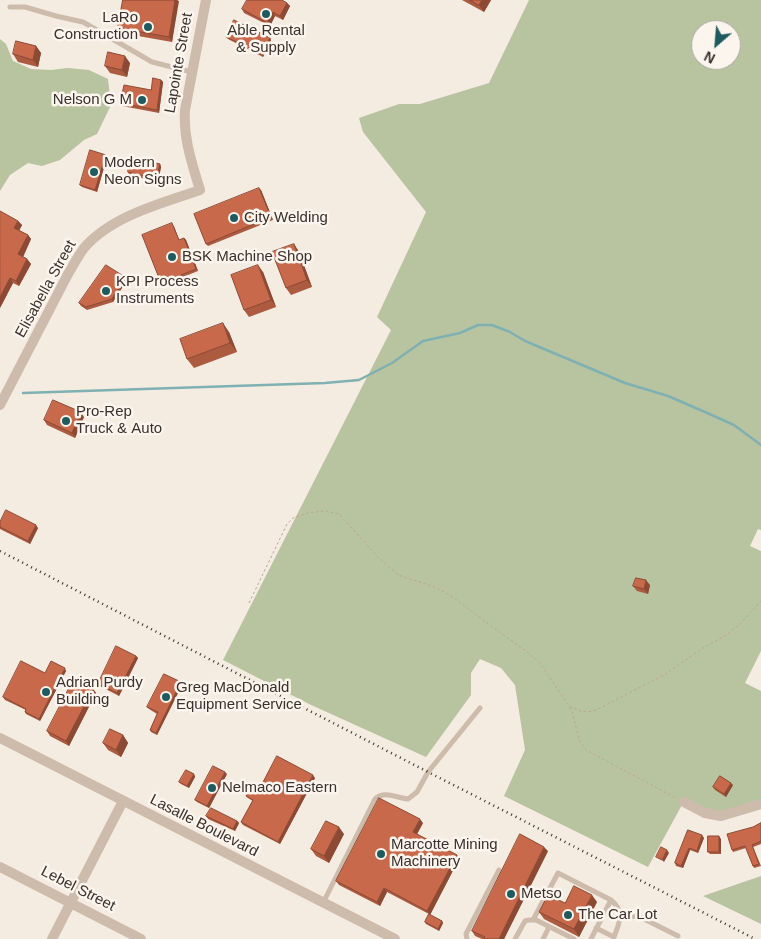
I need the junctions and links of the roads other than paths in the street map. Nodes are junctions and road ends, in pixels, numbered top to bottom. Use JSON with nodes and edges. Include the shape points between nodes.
{"nodes":[{"id":1,"x":205,"y":0,"type":"edge"},
{"id":2,"x":10,"y":7,"type":"dead end"},
{"id":3,"x":192,"y":72,"type":"junction"},
{"id":4,"x":200,"y":190,"type":"joint"},
{"id":5,"x":0,"y":406,"type":"edge"},
{"id":6,"x":480,"y":708,"type":"dead end"},
{"id":7,"x":0,"y":738,"type":"edge"},
{"id":8,"x":123,"y":801,"type":"junction"},
{"id":9,"x":684,"y":802,"type":"road end"},
{"id":10,"x":760,"y":803,"type":"edge"},
{"id":11,"x":0,"y":866,"type":"edge"},
{"id":12,"x":499,"y":870,"type":"dead end"},
{"id":13,"x":611,"y":900,"type":"junction"},
{"id":14,"x":71,"y":903,"type":"junction"},
{"id":15,"x":323,"y":903,"type":"junction"},
{"id":16,"x":620,"y":915,"type":"junction"},
{"id":17,"x":533,"y":920,"type":"junction"},
{"id":18,"x":549,"y":927,"type":"junction"},
{"id":19,"x":596,"y":928,"type":"junction"},
{"id":20,"x":678,"y":936,"type":"dead end"},
{"id":21,"x":567,"y":937,"type":"edge"},
{"id":22,"x":52,"y":939,"type":"edge"},
{"id":23,"x":142,"y":939,"type":"edge"},
{"id":24,"x":395,"y":939,"type":"edge"},
{"id":25,"x":467,"y":939,"type":"edge"},
{"id":26,"x":515,"y":939,"type":"edge"},
{"id":27,"x":543,"y":939,"type":"edge"},
{"id":28,"x":574,"y":939,"type":"edge"},
{"id":29,"x":591,"y":939,"type":"edge"}],
"edges":[{"from":1,"to":3,"type":"street","name":"Lapointe Street"},
{"from":2,"to":3,"type":"lane","via":[[25,7],[83,22],[152,62]]},
{"from":3,"to":4,"type":"street","name":"Lapointe Street","via":[[184,123]]},
{"from":4,"to":5,"type":"street","name":"Elisabella Street","via":[[135,213],[89,242],[68,274]]},
{"from":6,"to":15,"type":"lane","via":[[428,772],[418,792],[408,798],[378,796]]},
{"from":7,"to":8,"type":"street","name":"Lasalle Boulevard"},
{"from":8,"to":14,"type":"street"},
{"from":8,"to":15,"type":"street","name":"Lasalle Boulevard"},
{"from":9,"to":10,"type":"street","via":[[706,813],[721,816]]},
{"from":11,"to":14,"type":"street","name":"Lebel Street"},
{"from":12,"to":25,"type":"lane","via":[[466,934]]},
{"from":13,"to":16,"type":"lane","via":[[617,905]]},
{"from":13,"to":17,"type":"lane","via":[[558,873]]},
{"from":13,"to":19,"type":"lane"},
{"from":14,"to":22,"type":"street"},
{"from":14,"to":23,"type":"street","name":"Lebel Street"},
{"from":15,"to":24,"type":"street","name":"Lasalle Boulevard"},
{"from":16,"to":19,"type":"lane","via":[[614,937]]},
{"from":16,"to":20,"type":"lane","via":[[640,917]]},
{"from":17,"to":18,"type":"lane"},
{"from":17,"to":26,"type":"lane","via":[[524,921]]},
{"from":18,"to":21,"type":"lane"},
{"from":18,"to":27,"type":"lane"},
{"from":19,"to":29,"type":"lane"},
{"from":21,"to":28,"type":"lane"}]}
